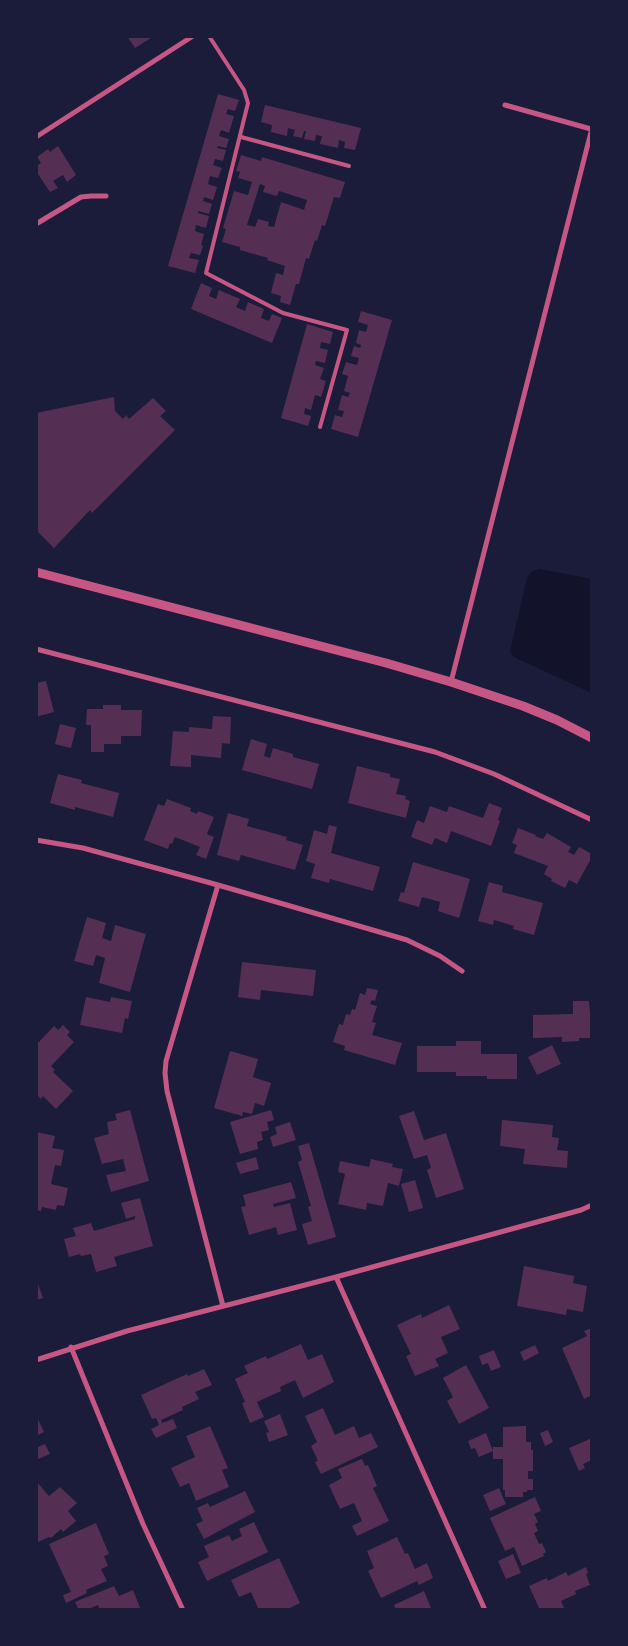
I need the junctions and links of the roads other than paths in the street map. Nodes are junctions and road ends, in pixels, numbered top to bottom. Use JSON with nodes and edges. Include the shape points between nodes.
{"nodes":[{"id":1,"x":193,"y":36,"type":"edge"},
{"id":2,"x":210,"y":36,"type":"edge"},
{"id":3,"x":505,"y":105,"type":"dead end"},
{"id":4,"x":592,"y":129,"type":"edge"},
{"id":5,"x":36,"y":137,"type":"edge"},
{"id":6,"x":241,"y":137,"type":"junction"},
{"id":7,"x":349,"y":166,"type":"dead end"},
{"id":8,"x":106,"y":196,"type":"dead end"},
{"id":9,"x":36,"y":224,"type":"edge"},
{"id":10,"x":320,"y":427,"type":"dead end"},
{"id":11,"x":36,"y":572,"type":"edge"},
{"id":12,"x":36,"y":649,"type":"edge"},
{"id":13,"x":451,"y":682,"type":"junction"},
{"id":14,"x":592,"y":738,"type":"edge"},
{"id":15,"x":592,"y":820,"type":"edge"},
{"id":16,"x":36,"y":840,"type":"edge"},
{"id":17,"x":218,"y":885,"type":"junction"},
{"id":18,"x":462,"y":971,"type":"dead end"},
{"id":19,"x":592,"y":1205,"type":"edge"},
{"id":20,"x":336,"y":1277,"type":"junction"},
{"id":21,"x":223,"y":1306,"type":"junction"},
{"id":22,"x":71,"y":1347,"type":"junction"},
{"id":23,"x":36,"y":1360,"type":"edge"},
{"id":24,"x":183,"y":1610,"type":"edge"},
{"id":25,"x":485,"y":1610,"type":"edge"}],
"edges":[{"from":1,"to":5,"type":"street"},
{"from":2,"to":6,"type":"lane","via":[[244,90],[248,103]]},
{"from":3,"to":4,"type":"street"},
{"from":4,"to":13,"type":"street"},
{"from":6,"to":7,"type":"lane"},
{"from":6,"to":10,"type":"lane","via":[[206,273],[283,313],[347,330]]},
{"from":8,"to":9,"type":"street","via":[[81,197]]},
{"from":11,"to":13,"type":"street"},
{"from":12,"to":15,"type":"street","via":[[436,752],[494,774]]},
{"from":13,"to":14,"type":"street","via":[[532,710]]},
{"from":16,"to":17,"type":"street","via":[[83,848]]},
{"from":17,"to":18,"type":"street","via":[[407,940]]},
{"from":17,"to":21,"type":"street","via":[[166,1060],[165,1073]]},
{"from":19,"to":20,"type":"street"},
{"from":20,"to":21,"type":"street"},
{"from":20,"to":25,"type":"street"},
{"from":21,"to":22,"type":"street"},
{"from":22,"to":23,"type":"street"},
{"from":22,"to":24,"type":"street","via":[[143,1524]]}]}
